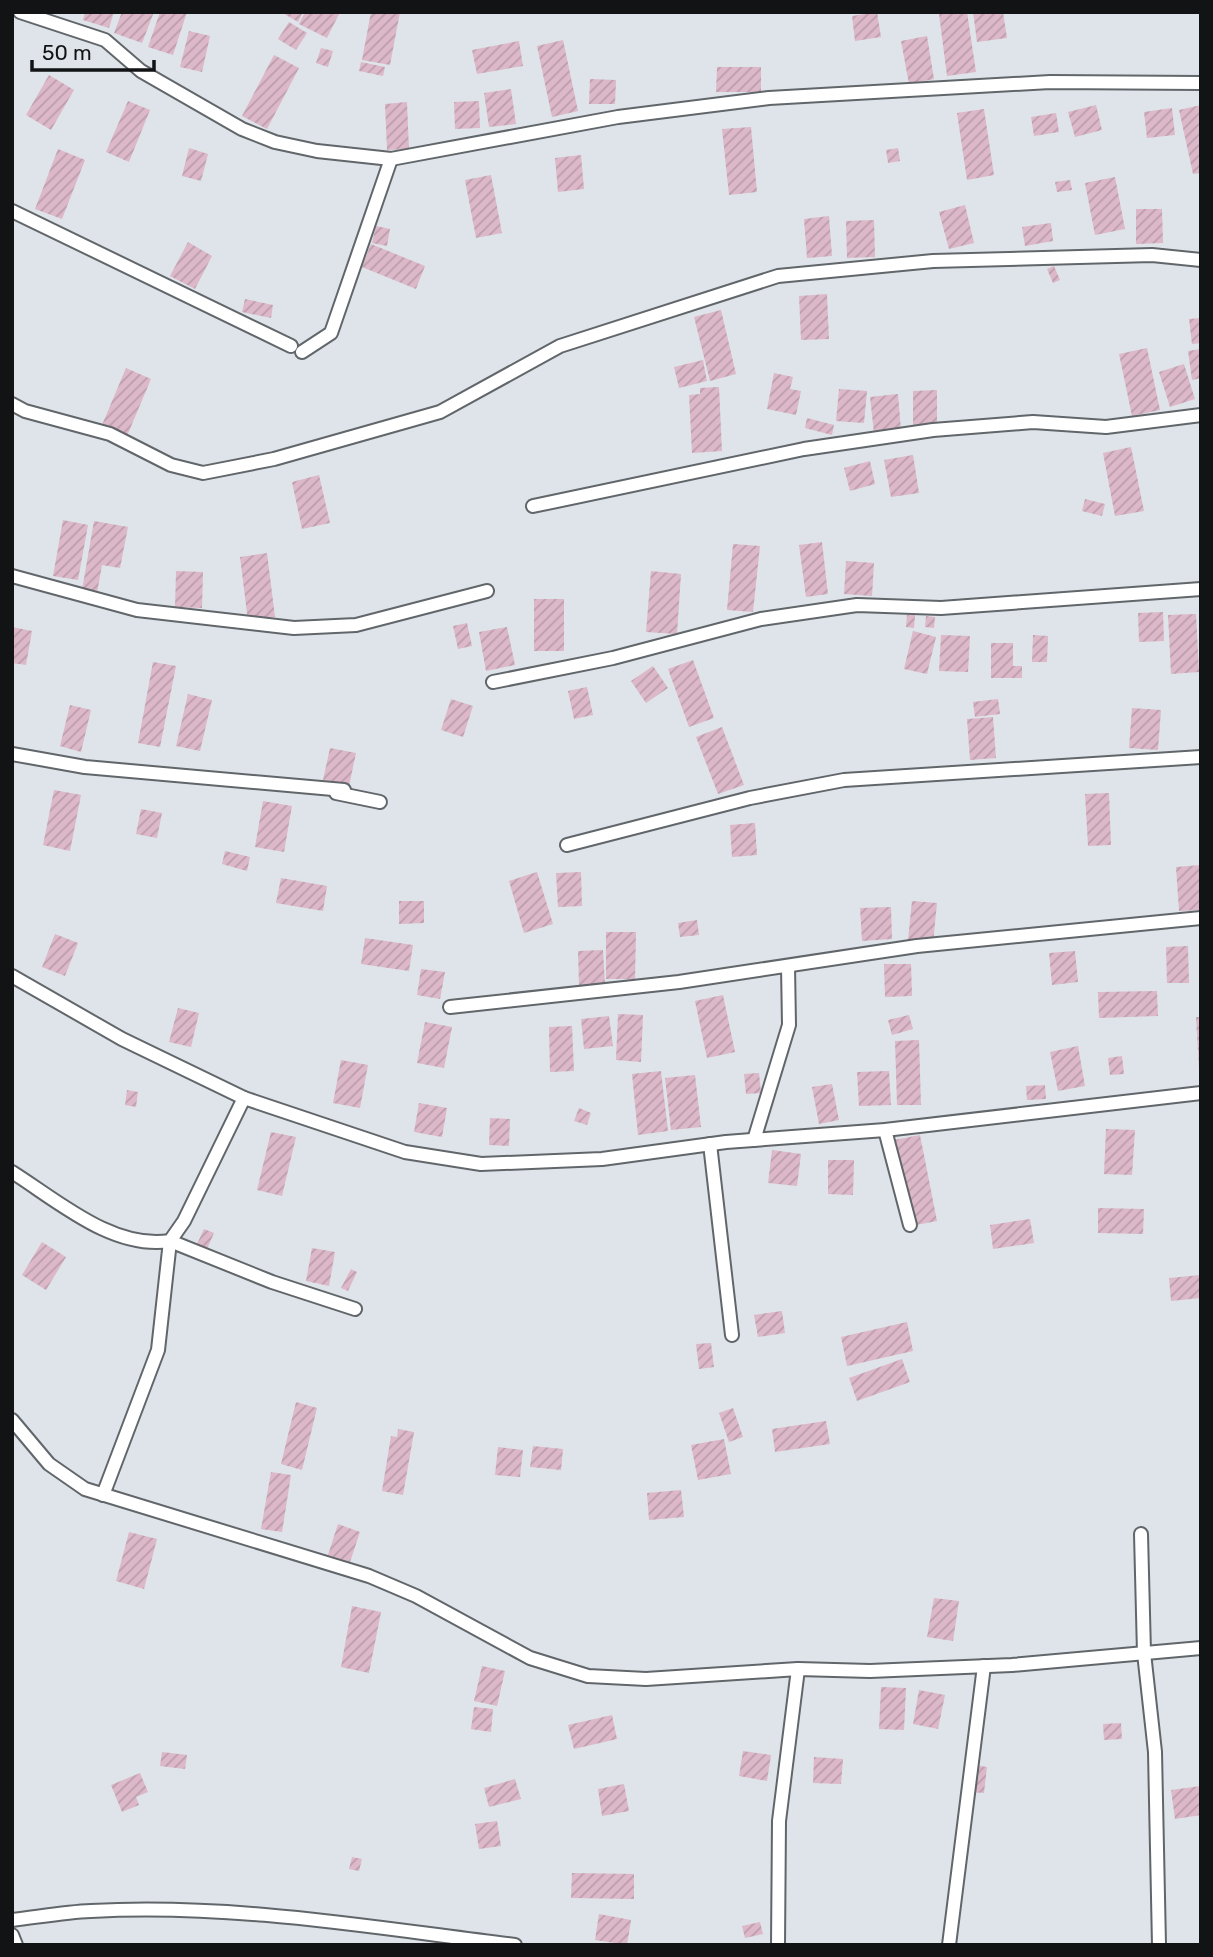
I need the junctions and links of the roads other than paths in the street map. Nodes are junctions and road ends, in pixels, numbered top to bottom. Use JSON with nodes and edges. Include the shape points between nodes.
{"nodes":[{"id":1,"x":20,"y":12,"type":"edge"},
{"id":2,"x":1201,"y":83,"type":"edge"},
{"id":3,"x":391,"y":159,"type":"junction"},
{"id":4,"x":12,"y":211,"type":"edge"},
{"id":5,"x":1201,"y":260,"type":"edge"},
{"id":6,"x":12,"y":404,"type":"edge"},
{"id":7,"x":1201,"y":415,"type":"edge"},
{"id":8,"x":533,"y":506,"type":"dead end"},
{"id":9,"x":12,"y":576,"type":"edge"},
{"id":10,"x":1201,"y":589,"type":"edge"},
{"id":11,"x":487,"y":591,"type":"dead end"},
{"id":12,"x":493,"y":682,"type":"dead end"},
{"id":13,"x":12,"y":754,"type":"edge"},
{"id":14,"x":1201,"y":757,"type":"edge"},
{"id":15,"x":306,"y":787,"type":"junction"},
{"id":16,"x":344,"y":790,"type":"dead end"},
{"id":17,"x":380,"y":802,"type":"dead end"},
{"id":18,"x":567,"y":845,"type":"dead end"},
{"id":19,"x":1201,"y":918,"type":"edge"},
{"id":20,"x":788,"y":966,"type":"junction"},
{"id":21,"x":12,"y":976,"type":"edge"},
{"id":22,"x":450,"y":1007,"type":"dead end"},
{"id":23,"x":1200,"y":1095,"type":"edge"},
{"id":24,"x":244,"y":1098,"type":"junction"},
{"id":25,"x":885,"y":1130,"type":"junction"},
{"id":26,"x":754,"y":1140,"type":"junction"},
{"id":27,"x":710,"y":1144,"type":"junction"},
{"id":28,"x":12,"y":1172,"type":"edge"},
{"id":29,"x":910,"y":1224,"type":"dead end"},
{"id":30,"x":170,"y":1241,"type":"junction"},
{"id":31,"x":355,"y":1309,"type":"dead end"},
{"id":32,"x":732,"y":1335,"type":"dead end"},
{"id":33,"x":12,"y":1420,"type":"edge"},
{"id":34,"x":103,"y":1495,"type":"junction"},
{"id":35,"x":1141,"y":1534,"type":"dead end"},
{"id":36,"x":1201,"y":1648,"type":"edge"},
{"id":37,"x":984,"y":1666,"type":"junction"},
{"id":38,"x":798,"y":1669,"type":"junction"},
{"id":39,"x":12,"y":1920,"type":"edge"},
{"id":40,"x":12,"y":1935,"type":"edge"},
{"id":41,"x":16,"y":1945,"type":"edge"},
{"id":42,"x":515,"y":1945,"type":"edge"},
{"id":43,"x":778,"y":1945,"type":"edge"},
{"id":44,"x":949,"y":1945,"type":"edge"},
{"id":45,"x":1159,"y":1945,"type":"edge"}],
"edges":[{"from":1,"to":3,"type":"street","via":[[105,40],[141,71],[242,129],[317,151]]},
{"from":2,"to":3,"type":"street","via":[[1050,82],[769,98],[618,117]]},
{"from":3,"to":4,"type":"street","via":[[331,333],[296,349]]},
{"from":5,"to":6,"type":"street","via":[[1152,255],[933,261],[778,276],[560,346],[440,412],[274,459],[203,473],[170,465],[110,434]]},
{"from":7,"to":8,"type":"street","via":[[1106,427],[1033,422],[933,430],[804,449]]},
{"from":9,"to":11,"type":"street","via":[[136,610],[294,628],[356,625]]},
{"from":10,"to":12,"type":"street","via":[[941,608],[857,605],[761,619],[613,658]]},
{"from":13,"to":15,"type":"street","via":[[85,767]]},
{"from":14,"to":18,"type":"street","via":[[844,780],[750,797]]},
{"from":15,"to":16,"type":"street"},
{"from":15,"to":17,"type":"street"},
{"from":19,"to":20,"type":"street","via":[[917,946]]},
{"from":20,"to":22,"type":"street"},
{"from":20,"to":26,"type":"street","via":[[789,1025]]},
{"from":21,"to":24,"type":"street","via":[[122,1039]]},
{"from":23,"to":25,"type":"street"},
{"from":24,"to":27,"type":"street","via":[[405,1152],[481,1164],[601,1159]]},
{"from":24,"to":30,"type":"street"},
{"from":25,"to":26,"type":"street"},
{"from":25,"to":29,"type":"street"},
{"from":26,"to":27,"type":"street"},
{"from":27,"to":32,"type":"street"},
{"from":28,"to":30,"type":"street","via":[[103,1229],[150,1244]]},
{"from":30,"to":31,"type":"street"},
{"from":30,"to":34,"type":"street","via":[[158,1350]]},
{"from":33,"to":34,"type":"street","via":[[49,1464],[85,1489]]},
{"from":34,"to":38,"type":"street","via":[[369,1576],[416,1596],[530,1658],[588,1676],[646,1679]]},
{"from":35,"to":45,"type":"street","via":[[1144,1653],[1155,1752]]},
{"from":36,"to":37,"type":"street"},
{"from":37,"to":38,"type":"street"},
{"from":37,"to":44,"type":"street"},
{"from":38,"to":43,"type":"street","via":[[779,1821]]},
{"from":39,"to":42,"type":"street","via":[[91,1911],[290,1917]]},
{"from":40,"to":41,"type":"street"}]}
